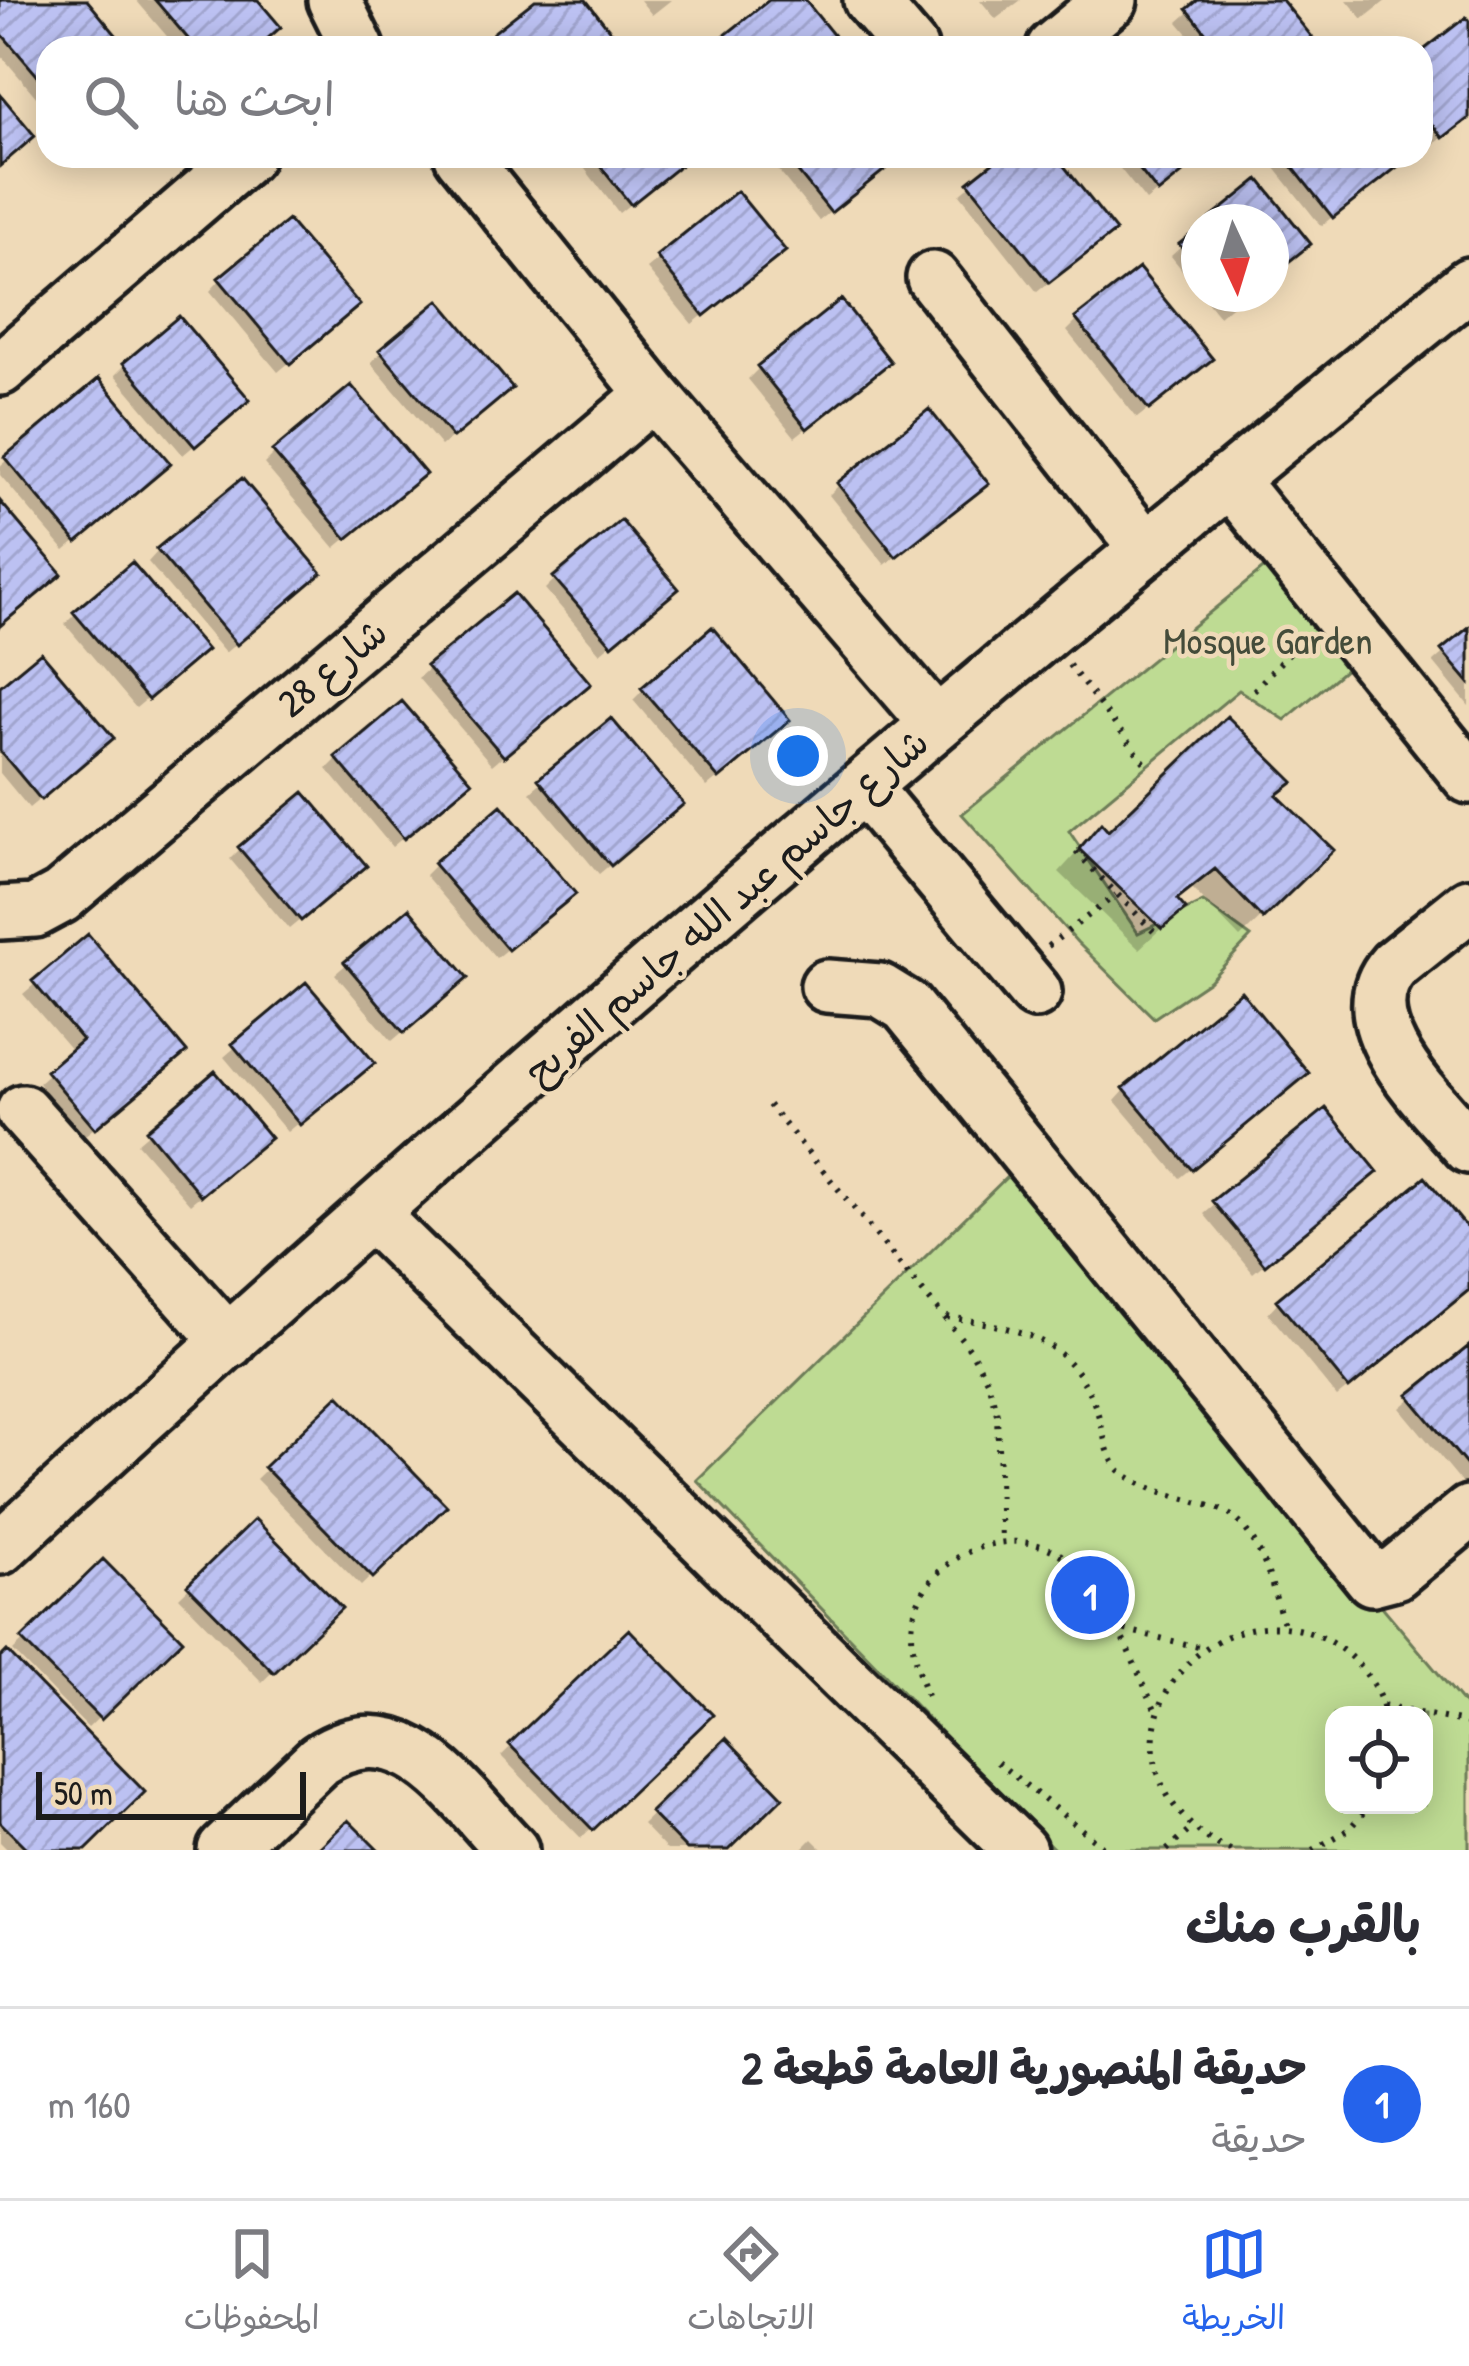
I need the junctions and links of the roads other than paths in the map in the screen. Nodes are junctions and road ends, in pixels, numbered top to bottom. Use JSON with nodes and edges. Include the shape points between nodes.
{"nodes":[{"id":1,"x":334,"y":0,"type":"edge"},
{"id":2,"x":870,"y":0,"type":"edge"},
{"id":3,"x":1111,"y":0,"type":"edge"},
{"id":4,"x":352,"y":36,"type":"edge"},
{"id":5,"x":901,"y":36,"type":"edge"},
{"id":6,"x":1068,"y":36,"type":"edge"},
{"id":7,"x":233,"y":168,"type":"edge"},
{"id":8,"x":471,"y":168,"type":"edge"},
{"id":9,"x":934,"y":278,"type":"dead end"},
{"id":10,"x":1469,"y":284,"type":"edge"},
{"id":11,"x":0,"y":369,"type":"edge"},
{"id":12,"x":652,"y":394,"type":"junction"},
{"id":13,"x":1228,"y":479,"type":"junction"},
{"id":14,"x":1146,"y":549,"type":"junction"},
{"id":15,"x":937,"y":724,"type":"junction"},
{"id":16,"x":1469,"y":777,"type":"edge"},
{"id":17,"x":864,"y":787,"type":"junction"},
{"id":18,"x":1469,"y":905,"type":"edge"},
{"id":19,"x":0,"y":913,"type":"edge"},
{"id":20,"x":1026,"y":981,"type":"road end"},
{"id":21,"x":827,"y":986,"type":"dead end"},
{"id":22,"x":23,"y":1112,"type":"dead end"},
{"id":23,"x":1469,"y":1147,"type":"edge"},
{"id":24,"x":371,"y":1214,"type":"junction"},
{"id":25,"x":229,"y":1342,"type":"junction"},
{"id":26,"x":1469,"y":1512,"type":"edge"},
{"id":27,"x":2,"y":1541,"type":"edge"},
{"id":28,"x":224,"y":1850,"type":"edge"},
{"id":29,"x":512,"y":1850,"type":"edge"},
{"id":30,"x":1020,"y":1850,"type":"edge"}],
"edges":[{"from":1,"to":4,"type":"street"},
{"from":2,"to":5,"type":"street"},
{"from":3,"to":6,"type":"street"},
{"from":7,"to":11,"type":"street"},
{"from":8,"to":12,"type":"street"},
{"from":9,"to":14,"type":"street"},
{"from":10,"to":13,"type":"street","name":"شارع جاسم عبد الله جاسم الفريح"},
{"from":12,"to":15,"type":"street"},
{"from":12,"to":19,"type":"street","name":"شارع 28","via":[[61,897],[35,911]]},
{"from":13,"to":14,"type":"street","name":"شارع جاسم عبد الله جاسم الفريح"},
{"from":13,"to":16,"type":"street"},
{"from":14,"to":15,"type":"street","name":"شارع جاسم عبد الله جاسم الفريح"},
{"from":15,"to":17,"type":"street","name":"شارع جاسم عبد الله جاسم الفريح"},
{"from":17,"to":20,"type":"street"},
{"from":17,"to":24,"type":"street","name":"شارع جاسم عبد الله جاسم الفريح"},
{"from":18,"to":23,"type":"street","via":[[1394,965],[1379,1004],[1400,1063]]},
{"from":21,"to":26,"type":"street","via":[[880,990],[906,1006],[1372,1579],[1396,1573]]},
{"from":22,"to":25,"type":"street"},
{"from":24,"to":25,"type":"street","name":"شارع جاسم عبد الله جاسم الفريح"},
{"from":24,"to":30,"type":"street"},
{"from":25,"to":27,"type":"street","name":"شارع جاسم عبد الله جاسم الفريح"},
{"from":28,"to":29,"type":"street","via":[[319,1760],[372,1742],[421,1757]]}]}
